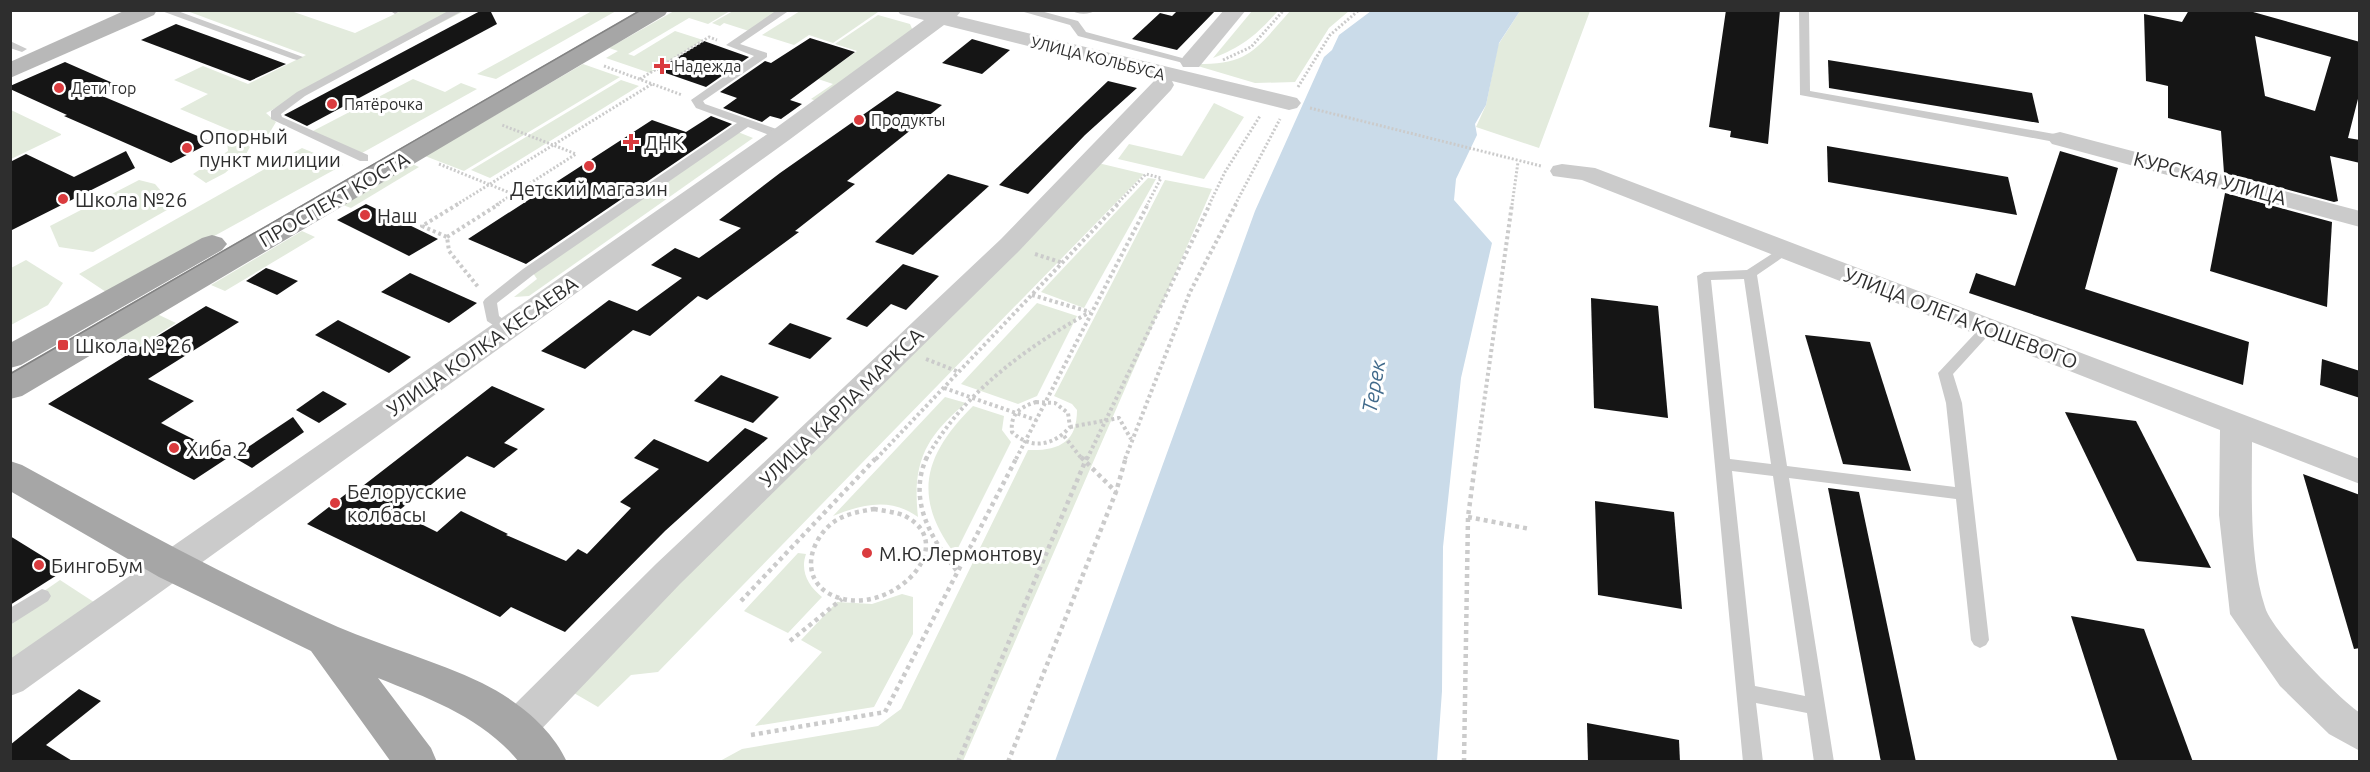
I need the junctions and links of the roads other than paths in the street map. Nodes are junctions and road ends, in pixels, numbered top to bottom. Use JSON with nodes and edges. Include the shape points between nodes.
{"nodes":[{"id":1,"x":110,"y":10,"type":"edge"},
{"id":2,"x":146,"y":10,"type":"edge"},
{"id":3,"x":164,"y":10,"type":"edge"},
{"id":4,"x":459,"y":10,"type":"edge"},
{"id":5,"x":624,"y":10,"type":"edge"},
{"id":6,"x":657,"y":10,"type":"edge"},
{"id":7,"x":785,"y":10,"type":"edge"},
{"id":8,"x":907,"y":10,"type":"edge"},
{"id":9,"x":1022,"y":10,"type":"edge"},
{"id":10,"x":1076,"y":10,"type":"edge"},
{"id":11,"x":1091,"y":10,"type":"edge"},
{"id":12,"x":1236,"y":10,"type":"edge"},
{"id":13,"x":1804,"y":10,"type":"edge"},
{"id":14,"x":945,"y":15,"type":"edge"},
{"id":15,"x":14,"y":49,"type":"edge"},
{"id":16,"x":297,"y":57,"type":"dead end"},
{"id":17,"x":1191,"y":62,"type":"joint"},
{"id":18,"x":10,"y":71,"type":"edge"},
{"id":19,"x":1163,"y":85,"type":"dead end"},
{"id":20,"x":1279,"y":101,"type":"road end"},
{"id":21,"x":747,"y":122,"type":"junction"},
{"id":22,"x":781,"y":135,"type":"junction"},
{"id":23,"x":2060,"y":139,"type":"joint"},
{"id":24,"x":364,"y":158,"type":"junction"},
{"id":25,"x":1562,"y":171,"type":"road end"},
{"id":26,"x":2360,"y":219,"type":"edge"},
{"id":27,"x":1784,"y":250,"type":"junction"},
{"id":28,"x":1750,"y":274,"type":"junction"},
{"id":29,"x":507,"y":328,"type":"junction"},
{"id":30,"x":1987,"y":329,"type":"junction"},
{"id":31,"x":10,"y":357,"type":"edge"},
{"id":32,"x":10,"y":388,"type":"edge"},
{"id":33,"x":2236,"y":423,"type":"junction"},
{"id":34,"x":1723,"y":464,"type":"junction"},
{"id":35,"x":2360,"y":472,"type":"edge"},
{"id":36,"x":10,"y":474,"type":"edge"},
{"id":37,"x":1782,"y":474,"type":"junction"},
{"id":38,"x":1965,"y":494,"type":"junction"},
{"id":39,"x":172,"y":566,"type":"junction"},
{"id":40,"x":42,"y":596,"type":"dead end"},
{"id":41,"x":10,"y":618,"type":"edge"},
{"id":42,"x":325,"y":639,"type":"junction"},
{"id":43,"x":1980,"y":640,"type":"dead end"},
{"id":44,"x":10,"y":680,"type":"edge"},
{"id":45,"x":1746,"y":693,"type":"junction"},
{"id":46,"x":1816,"y":706,"type":"junction"},
{"id":47,"x":517,"y":728,"type":"junction"},
{"id":48,"x":2360,"y":734,"type":"edge"},
{"id":49,"x":416,"y":762,"type":"edge"},
{"id":50,"x":546,"y":762,"type":"edge"},
{"id":51,"x":1753,"y":762,"type":"edge"},
{"id":52,"x":1824,"y":762,"type":"edge"}],
"edges":[{"from":1,"to":15,"type":"street"},
{"from":2,"to":18,"type":"street"},
{"from":3,"to":16,"type":"lane"},
{"from":4,"to":24,"type":"lane","via":[[301,94],[275,113],[277,119]]},
{"from":5,"to":24,"type":"main road","name":"ПРОСПЕКТ КОСТА"},
{"from":6,"to":32,"type":"main road","name":"ПРОСПЕКТ КОСТА"},
{"from":7,"to":21,"type":"lane","via":[[731,45],[763,55],[697,100],[700,106]]},
{"from":8,"to":14,"type":"street","name":"УЛИЦА КОЛЬБУСА"},
{"from":9,"to":17,"type":"lane","via":[[1074,23],[1082,34]]},
{"from":10,"to":11,"type":"lane"},
{"from":12,"to":17,"type":"street"},
{"from":13,"to":23,"type":"lane","via":[[1804,93]]},
{"from":14,"to":20,"type":"street","name":"УЛИЦА КОЛЬБУСА"},
{"from":14,"to":22,"type":"street","name":"УЛИЦА КОЛКА КЕСАЕВА"},
{"from":19,"to":47,"type":"street","name":"УЛИЦА КАРЛА МАРКСА","via":[[1010,245],[668,574]]},
{"from":21,"to":22,"type":"lane"},
{"from":21,"to":29,"type":"lane","via":[[490,302],[492,318]]},
{"from":22,"to":29,"type":"street","name":"УЛИЦА КОЛКА КЕСАЕВА"},
{"from":23,"to":26,"type":"street","name":"КУРСКАЯ УЛИЦА"},
{"from":24,"to":31,"type":"main road","name":"ПРОСПЕКТ КОСТА"},
{"from":25,"to":27,"type":"street","name":"УЛИЦА ОЛЕГА КОШЕВОГО","via":[[1586,173]]},
{"from":27,"to":28,"type":"lane"},
{"from":27,"to":30,"type":"street","name":"УЛИЦА ОЛЕГА КОШЕВОГО"},
{"from":28,"to":34,"type":"lane","via":[[1704,276]]},
{"from":28,"to":37,"type":"lane"},
{"from":29,"to":39,"type":"street","name":"УЛИЦА КОЛКА КЕСАЕВА"},
{"from":30,"to":33,"type":"street","name":"УЛИЦА ОЛЕГА КОШЕВОГО"},
{"from":30,"to":38,"type":"lane","via":[[1945,373],[1954,403]]},
{"from":33,"to":35,"type":"street","name":"УЛИЦА ОЛЕГА КОШЕВОГО"},
{"from":33,"to":48,"type":"street","via":[[2236,515],[2248,614],[2293,675],[2342,723]]},
{"from":34,"to":37,"type":"lane"},
{"from":34,"to":45,"type":"lane"},
{"from":36,"to":39,"type":"main road"},
{"from":37,"to":38,"type":"lane"},
{"from":37,"to":46,"type":"lane"},
{"from":38,"to":43,"type":"lane"},
{"from":39,"to":42,"type":"main road"},
{"from":39,"to":44,"type":"street","name":"УЛИЦА КОЛКА КЕСАЕВА"},
{"from":40,"to":41,"type":"lane"},
{"from":42,"to":47,"type":"main road","via":[[468,696]]},
{"from":42,"to":49,"type":"main road"},
{"from":45,"to":46,"type":"lane"},
{"from":45,"to":51,"type":"lane"},
{"from":46,"to":52,"type":"lane"},
{"from":47,"to":50,"type":"main road"}]}
